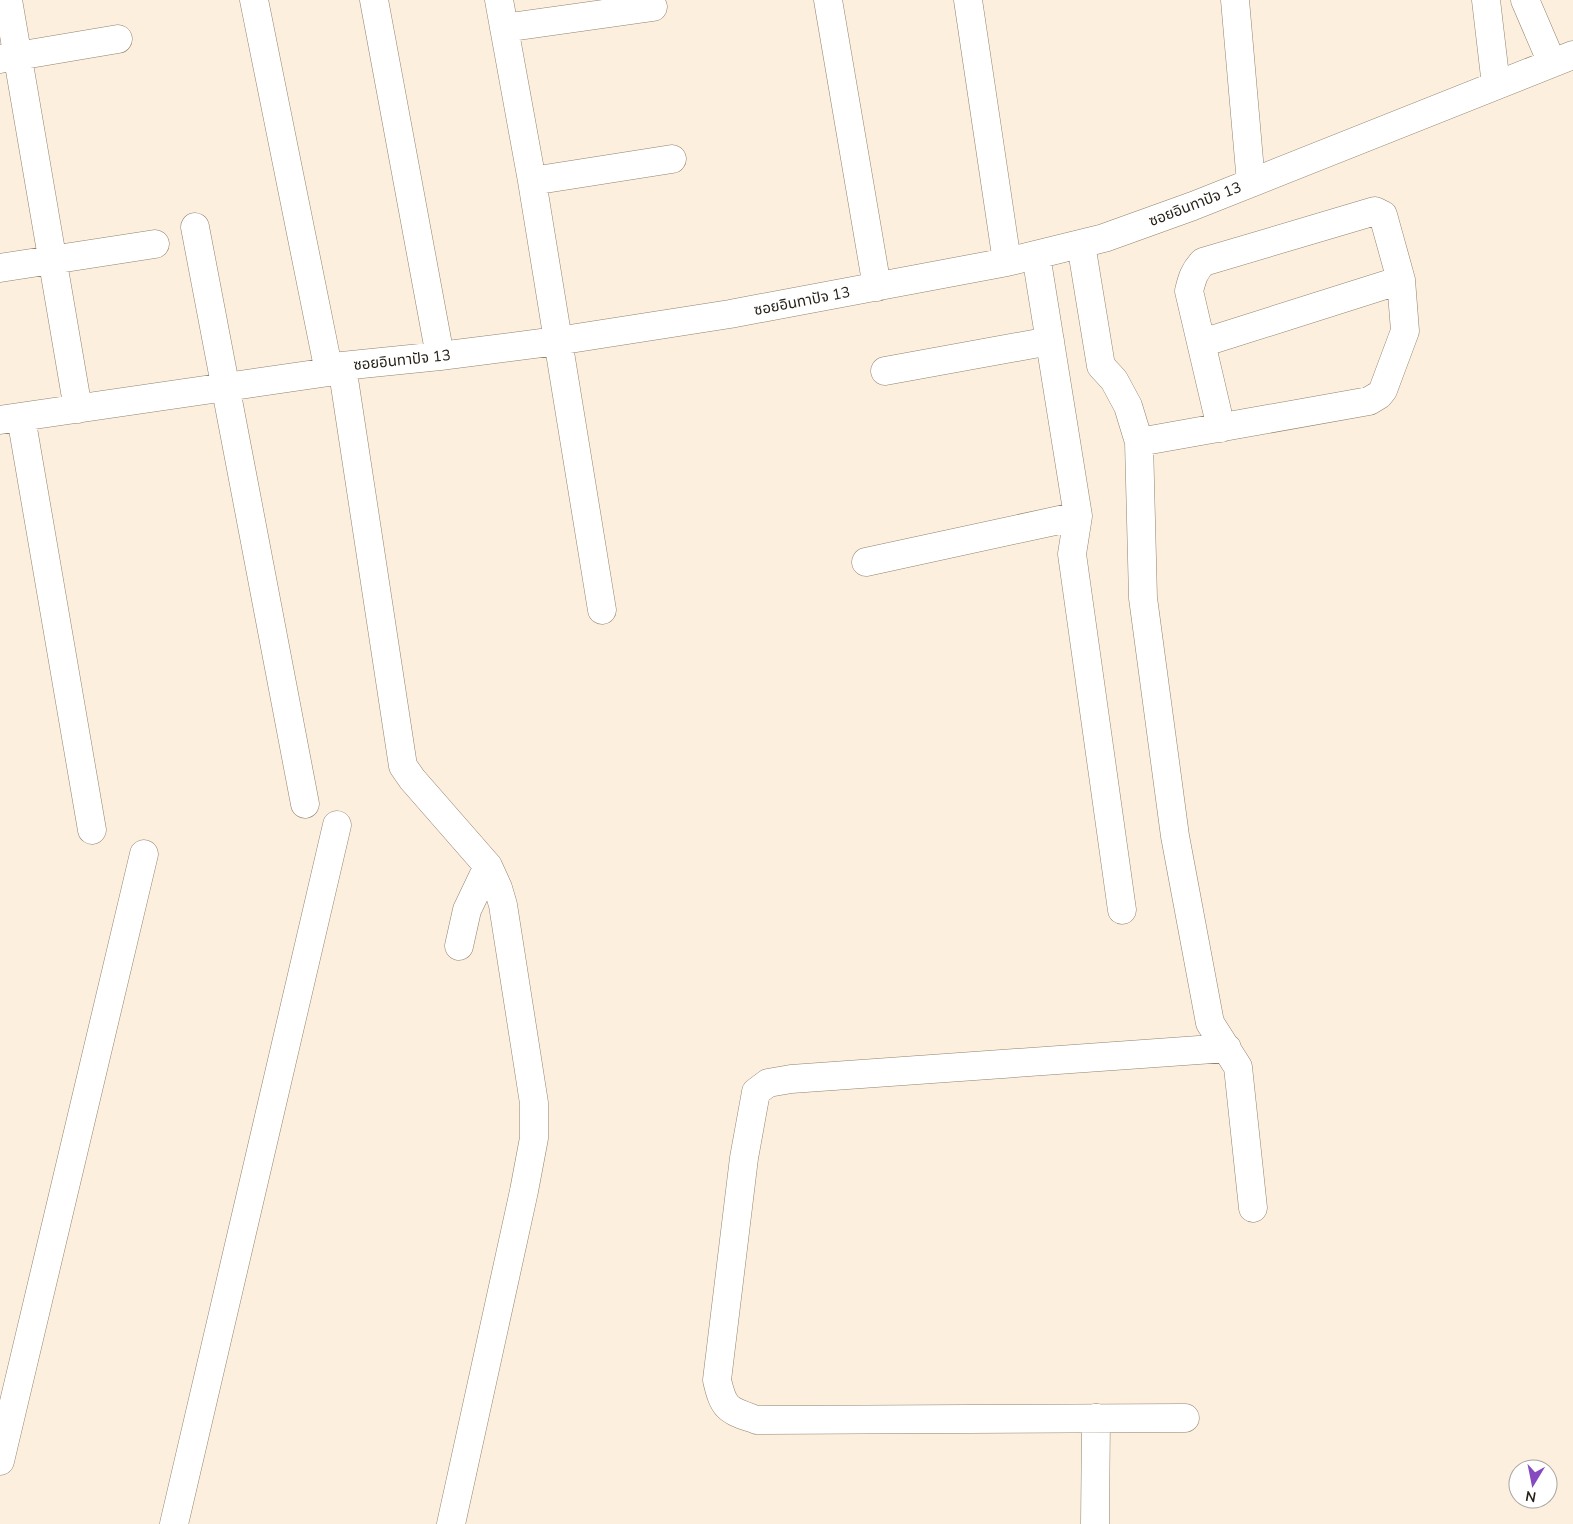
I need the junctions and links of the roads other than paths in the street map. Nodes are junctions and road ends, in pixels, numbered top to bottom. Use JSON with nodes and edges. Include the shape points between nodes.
{"nodes":[{"id":1,"x":8,"y":0,"type":"edge"},
{"id":2,"x":254,"y":0,"type":"edge"},
{"id":3,"x":374,"y":0,"type":"edge"},
{"id":4,"x":499,"y":0,"type":"edge"},
{"id":5,"x":828,"y":0,"type":"edge"},
{"id":6,"x":968,"y":0,"type":"edge"},
{"id":7,"x":1236,"y":0,"type":"edge"},
{"id":8,"x":1486,"y":0,"type":"edge"},
{"id":9,"x":1525,"y":0,"type":"edge"},
{"id":10,"x":653,"y":7,"type":"dead end"},
{"id":11,"x":504,"y":28,"type":"junction"},
{"id":12,"x":118,"y":39,"type":"dead end"},
{"id":13,"x":8,"y":57,"type":"edge"},
{"id":14,"x":1562,"y":59,"type":"edge"},
{"id":15,"x":1496,"y":85,"type":"junction"},
{"id":16,"x":672,"y":158,"type":"dead end"},
{"id":17,"x":532,"y":181,"type":"junction"},
{"id":18,"x":1251,"y":183,"type":"junction"},
{"id":19,"x":195,"y":227,"type":"dead end"},
{"id":20,"x":155,"y":244,"type":"dead end"},
{"id":21,"x":1081,"y":244,"type":"junction"},
{"id":22,"x":1036,"y":255,"type":"junction"},
{"id":23,"x":53,"y":260,"type":"junction"},
{"id":24,"x":1007,"y":262,"type":"junction"},
{"id":25,"x":0,"y":268,"type":"edge"},
{"id":26,"x":1401,"y":280,"type":"junction"},
{"id":27,"x":877,"y":287,"type":"junction"},
{"id":28,"x":557,"y":341,"type":"junction"},
{"id":29,"x":1050,"y":341,"type":"junction"},
{"id":30,"x":1202,"y":343,"type":"junction"},
{"id":31,"x":440,"y":356,"type":"junction"},
{"id":32,"x":335,"y":369,"type":"junction"},
{"id":33,"x":885,"y":371,"type":"dead end"},
{"id":34,"x":224,"y":388,"type":"junction"},
{"id":35,"x":78,"y":408,"type":"junction"},
{"id":36,"x":10,"y":418,"type":"edge"},
{"id":37,"x":1221,"y":428,"type":"junction"},
{"id":38,"x":1139,"y":442,"type":"junction"},
{"id":39,"x":1078,"y":516,"type":"junction"},
{"id":40,"x":866,"y":562,"type":"dead end"},
{"id":41,"x":602,"y":610,"type":"dead end"},
{"id":42,"x":305,"y":804,"type":"dead end"},
{"id":43,"x":337,"y":825,"type":"dead end"},
{"id":44,"x":92,"y":830,"type":"dead end"},
{"id":45,"x":144,"y":854,"type":"dead end"},
{"id":46,"x":488,"y":866,"type":"junction"},
{"id":47,"x":1122,"y":910,"type":"dead end"},
{"id":48,"x":459,"y":946,"type":"dead end"},
{"id":49,"x":1227,"y":1048,"type":"junction"},
{"id":50,"x":1253,"y":1208,"type":"dead end"},
{"id":51,"x":1096,"y":1418,"type":"junction"},
{"id":52,"x":1186,"y":1418,"type":"dead end"},
{"id":53,"x":0,"y":1461,"type":"edge"},
{"id":54,"x":174,"y":1524,"type":"edge"},
{"id":55,"x":451,"y":1524,"type":"edge"},
{"id":56,"x":1096,"y":1524,"type":"edge"}],
"edges":[{"from":1,"to":13,"type":"street"},
{"from":2,"to":32,"type":"street"},
{"from":3,"to":31,"type":"street"},
{"from":4,"to":11,"type":"street"},
{"from":5,"to":27,"type":"street"},
{"from":6,"to":24,"type":"street"},
{"from":7,"to":18,"type":"street"},
{"from":8,"to":15,"type":"street"},
{"from":9,"to":14,"type":"street"},
{"from":10,"to":11,"type":"street"},
{"from":11,"to":17,"type":"street"},
{"from":12,"to":13,"type":"street"},
{"from":13,"to":23,"type":"street"},
{"from":14,"to":15,"type":"street","name":"ซอยอินทาปัจ 13"},
{"from":15,"to":18,"type":"street","name":"ซอยอินทาปัจ 13"},
{"from":16,"to":17,"type":"street"},
{"from":17,"to":28,"type":"street"},
{"from":18,"to":21,"type":"street","name":"ซอยอินทาปัจ 13"},
{"from":19,"to":34,"type":"street"},
{"from":20,"to":23,"type":"street"},
{"from":21,"to":22,"type":"street","name":"ซอยอินทาปัจ 13"},
{"from":21,"to":38,"type":"street","via":[[1101,366],[1114,380],[1128,406]]},
{"from":22,"to":24,"type":"street","name":"ซอยอินทาปัจ 13"},
{"from":22,"to":29,"type":"street"},
{"from":23,"to":25,"type":"street"},
{"from":23,"to":35,"type":"street"},
{"from":24,"to":27,"type":"street","name":"ซอยอินทาปัจ 13"},
{"from":26,"to":30,"type":"street"},
{"from":26,"to":30,"type":"street","via":[[1383,215],[1375,211],[1203,262],[1195,270],[1189,291]]},
{"from":26,"to":37,"type":"street","via":[[1405,331],[1379,395],[1369,400]]},
{"from":27,"to":28,"type":"street","name":"ซอยอินทาปัจ 13"},
{"from":28,"to":31,"type":"street","name":"ซอยอินทาปัจ 13"},
{"from":28,"to":41,"type":"street"},
{"from":29,"to":33,"type":"street"},
{"from":29,"to":39,"type":"street"},
{"from":30,"to":37,"type":"street"},
{"from":31,"to":32,"type":"street","name":"ซอยอินทาปัจ 13"},
{"from":32,"to":34,"type":"street","name":"ซอยอินทาปัจ 13"},
{"from":32,"to":46,"type":"street","via":[[404,766]]},
{"from":34,"to":35,"type":"street","name":"ซอยอินทาปัจ 13"},
{"from":34,"to":42,"type":"street"},
{"from":35,"to":36,"type":"street","name":"ซอยอินทาปัจ 13"},
{"from":36,"to":44,"type":"street"},
{"from":37,"to":38,"type":"street"},
{"from":38,"to":49,"type":"street","via":[[1143,598],[1175,836],[1210,1023]]},
{"from":39,"to":40,"type":"street"},
{"from":39,"to":47,"type":"street","via":[[1072,554]]},
{"from":43,"to":54,"type":"street"},
{"from":45,"to":53,"type":"street"},
{"from":46,"to":48,"type":"street","via":[[467,910]]},
{"from":46,"to":55,"type":"street","via":[[503,905],[534,1103],[534,1138]]},
{"from":49,"to":50,"type":"street","via":[[1238,1067]]},
{"from":49,"to":51,"type":"street","via":[[791,1079],[768,1083],[756,1092],[744,1158],[718,1380],[722,1399],[730,1410],[757,1420]]},
{"from":51,"to":52,"type":"street"},
{"from":51,"to":56,"type":"street"}]}
